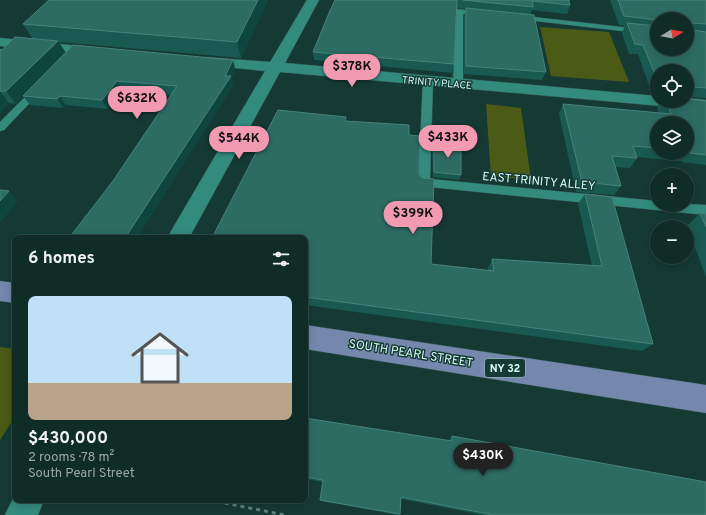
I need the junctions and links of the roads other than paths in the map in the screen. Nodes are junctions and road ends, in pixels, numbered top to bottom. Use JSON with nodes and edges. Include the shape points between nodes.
{"nodes":[{"id":1,"x":313,"y":0,"type":"edge"},
{"id":2,"x":491,"y":14,"type":"edge"},
{"id":3,"x":507,"y":16,"type":"edge"},
{"id":4,"x":650,"y":32,"type":"edge"},
{"id":5,"x":0,"y":42,"type":"edge"},
{"id":6,"x":77,"y":50,"type":"junction"},
{"id":7,"x":116,"y":53,"type":"edge"},
{"id":8,"x":188,"y":60,"type":"edge"},
{"id":9,"x":66,"y":61,"type":"edge"},
{"id":10,"x":274,"y":68,"type":"junction"},
{"id":11,"x":428,"y":81,"type":"junction"},
{"id":12,"x":44,"y":83,"type":"edge"},
{"id":13,"x":458,"y":84,"type":"junction"},
{"id":14,"x":706,"y":105,"type":"edge"},
{"id":15,"x":0,"y":128,"type":"edge"},
{"id":16,"x":706,"y":210,"type":"edge"},
{"id":17,"x":180,"y":235,"type":"edge"},
{"id":18,"x":0,"y":291,"type":"edge"},
{"id":19,"x":12,"y":293,"type":"edge"},
{"id":20,"x":308,"y":337,"type":"edge"},
{"id":21,"x":706,"y":399,"type":"edge"},
{"id":22,"x":27,"y":503,"type":"edge"},
{"id":23,"x":21,"y":515,"type":"edge"}],
"edges":[{"from":1,"to":10,"type":"street"},
{"from":2,"to":13,"type":"lane","via":[[459,11]]},
{"from":3,"to":4,"type":"lane"},
{"from":5,"to":6,"type":"street"},
{"from":6,"to":7,"type":"street"},
{"from":6,"to":9,"type":"lane"},
{"from":8,"to":10,"type":"street","name":"TRINITY PLACE"},
{"from":10,"to":11,"type":"street","name":"TRINITY PLACE"},
{"from":10,"to":17,"type":"street"},
{"from":11,"to":13,"type":"street","name":"TRINITY PLACE"},
{"from":11,"to":16,"type":"lane","name":"EAST TRINITY ALLEY","via":[[424,183]]},
{"from":12,"to":15,"type":"lane"},
{"from":13,"to":14,"type":"street","name":"TRINITY PLACE"},
{"from":18,"to":19,"type":"main road"},
{"from":20,"to":21,"type":"main road","name":"SOUTH PEARL STREET","number":"NY 32"},
{"from":22,"to":23,"type":"street"}]}
